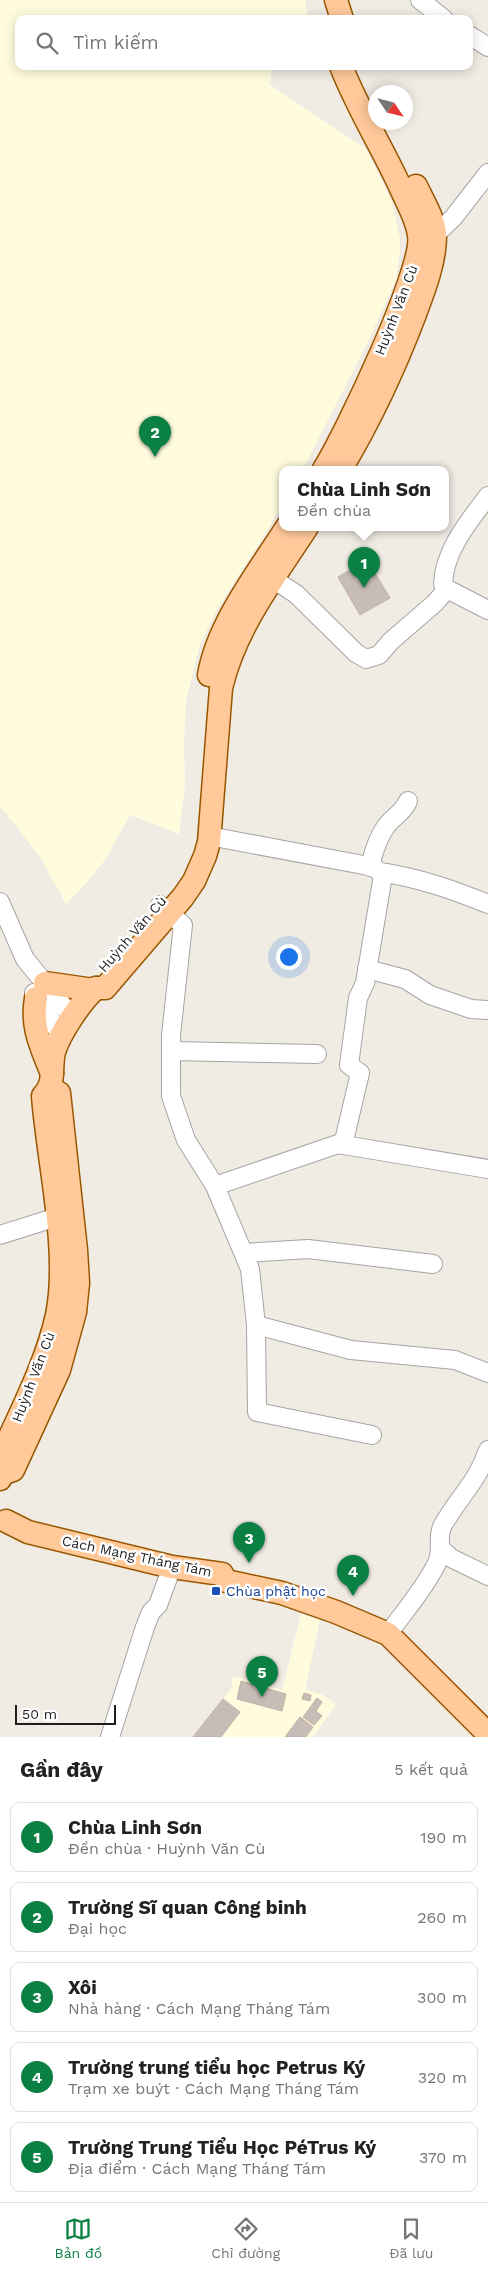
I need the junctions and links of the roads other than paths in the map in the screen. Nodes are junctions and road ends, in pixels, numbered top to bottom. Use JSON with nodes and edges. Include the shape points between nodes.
{"nodes":[{"id":1,"x":321,"y":0,"type":"edge"},
{"id":2,"x":336,"y":0,"type":"edge"},
{"id":3,"x":420,"y":0,"type":"edge"},
{"id":4,"x":325,"y":15,"type":"edge"},
{"id":5,"x":341,"y":15,"type":"edge"},
{"id":6,"x":439,"y":15,"type":"edge"},
{"id":7,"x":473,"y":38,"type":"edge"},
{"id":8,"x":488,"y":47,"type":"edge"},
{"id":9,"x":343,"y":70,"type":"edge"},
{"id":10,"x":360,"y":70,"type":"edge"},
{"id":11,"x":368,"y":87,"type":"edge"},
{"id":12,"x":389,"y":130,"type":"edge"},
{"id":13,"x":488,"y":173,"type":"edge"},
{"id":14,"x":435,"y":235,"type":"junction"},
{"id":15,"x":419,"y":251,"type":"junction"},
{"id":16,"x":325,"y":466,"type":"edge"},
{"id":17,"x":343,"y":466,"type":"edge"},
{"id":18,"x":488,"y":496,"type":"edge"},
{"id":19,"x":284,"y":531,"type":"edge"},
{"id":20,"x":304,"y":531,"type":"edge"},
{"id":21,"x":273,"y":579,"type":"junction"},
{"id":22,"x":447,"y":589,"type":"junction"},
{"id":23,"x":488,"y":610,"type":"edge"},
{"id":24,"x":408,"y":801,"type":"dead end"},
{"id":25,"x":209,"y":836,"type":"junction"},
{"id":26,"x":375,"y":869,"type":"junction"},
{"id":27,"x":0,"y":902,"type":"edge"},
{"id":28,"x":488,"y":904,"type":"edge"},
{"id":29,"x":165,"y":909,"type":"junction"},
{"id":30,"x":367,"y":969,"type":"junction"},
{"id":31,"x":95,"y":989,"type":"junction"},
{"id":32,"x":41,"y":991,"type":"junction"},
{"id":33,"x":488,"y":1010,"type":"edge"},
{"id":34,"x":67,"y":1026,"type":"junction"},
{"id":35,"x":171,"y":1051,"type":"junction"},
{"id":36,"x":317,"y":1054,"type":"dead end"},
{"id":37,"x":51,"y":1081,"type":"junction"},
{"id":38,"x":343,"y":1145,"type":"junction"},
{"id":39,"x":488,"y":1169,"type":"edge"},
{"id":40,"x":215,"y":1186,"type":"junction"},
{"id":41,"x":56,"y":1217,"type":"junction"},
{"id":42,"x":0,"y":1235,"type":"edge"},
{"id":43,"x":68,"y":1250,"type":"junction"},
{"id":44,"x":244,"y":1253,"type":"junction"},
{"id":45,"x":432,"y":1264,"type":"dead end"},
{"id":46,"x":256,"y":1325,"type":"junction"},
{"id":47,"x":488,"y":1373,"type":"edge"},
{"id":48,"x":372,"y":1434,"type":"dead end"},
{"id":49,"x":488,"y":1450,"type":"edge"},
{"id":50,"x":1,"y":1469,"type":"edge"},
{"id":51,"x":484,"y":1470,"type":"edge"},
{"id":52,"x":2,"y":1518,"type":"edge"},
{"id":53,"x":442,"y":1549,"type":"junction"},
{"id":54,"x":172,"y":1567,"type":"junction"},
{"id":55,"x":488,"y":1576,"type":"edge"},
{"id":56,"x":388,"y":1634,"type":"junction"},
{"id":57,"x":488,"y":1734,"type":"edge"},
{"id":58,"x":110,"y":1737,"type":"edge"}],
"edges":[{"from":1,"to":4,"type":"main road"},
{"from":2,"to":5,"type":"main road"},
{"from":3,"to":6,"type":"street"},
{"from":7,"to":8,"type":"street"},
{"from":9,"to":15,"type":"main road","name":"Huỳnh Văn Cù","via":[[411,211],[420,235]]},
{"from":10,"to":11,"type":"main road"},
{"from":12,"to":14,"type":"main road","via":[[431,219]]},
{"from":13,"to":14,"type":"street"},
{"from":14,"to":15,"type":"main road"},
{"from":14,"to":17,"type":"main road","via":[[427,278],[406,338]]},
{"from":15,"to":16,"type":"main road","name":"Huỳnh Văn Cù","via":[[385,344]]},
{"from":18,"to":22,"type":"street","via":[[457,540],[447,562],[443,584]]},
{"from":19,"to":29,"type":"main road","name":"Huỳnh Văn Cù","via":[[219,640],[209,672],[203,717],[193,846]]},
{"from":20,"to":21,"type":"main road"},
{"from":21,"to":22,"type":"street","via":[[296,594],[366,659],[379,655]]},
{"from":21,"to":25,"type":"main road","via":[[226,666],[221,688]]},
{"from":22,"to":23,"type":"street"},
{"from":24,"to":26,"type":"street","via":[[403,812],[387,826],[378,840]]},
{"from":25,"to":26,"type":"street"},
{"from":25,"to":29,"type":"main road","via":[[200,869],[183,897]]},
{"from":26,"to":28,"type":"street","via":[[414,877]]},
{"from":26,"to":30,"type":"street","via":[[383,875]]},
{"from":27,"to":32,"type":"street"},
{"from":29,"to":31,"type":"main road","via":[[105,988]]},
{"from":29,"to":35,"type":"street","via":[[183,925]]},
{"from":30,"to":33,"type":"street","via":[[405,979],[430,995],[471,1009]]},
{"from":30,"to":38,"type":"street","via":[[358,998],[349,1065],[360,1073]]},
{"from":31,"to":32,"type":"main road"},
{"from":31,"to":34,"type":"main road","name":"Huỳnh Văn Cù"},
{"from":32,"to":34,"type":"street"},
{"from":32,"to":37,"type":"main road","via":[[33,1015],[35,1032]]},
{"from":34,"to":37,"type":"main road","name":"Huỳnh Văn Cù","via":[[54,1054]]},
{"from":35,"to":36,"type":"street"},
{"from":35,"to":40,"type":"street","via":[[171,1096],[186,1140]]},
{"from":37,"to":41,"type":"main road","name":"Huỳnh Văn Cù","via":[[43,1096]]},
{"from":37,"to":43,"type":"main road","via":[[59,1093]]},
{"from":38,"to":39,"type":"street"},
{"from":38,"to":40,"type":"street"},
{"from":40,"to":44,"type":"street"},
{"from":41,"to":42,"type":"street"},
{"from":41,"to":43,"type":"main road","name":"Huỳnh Văn Cù"},
{"from":43,"to":50,"type":"main road","via":[[78,1283],[75,1312],[59,1370],[13,1470]]},
{"from":44,"to":45,"type":"street","via":[[308,1249]]},
{"from":44,"to":46,"type":"street","via":[[250,1269]]},
{"from":46,"to":47,"type":"street","via":[[351,1350],[455,1360]]},
{"from":46,"to":48,"type":"street","via":[[257,1412]]},
{"from":49,"to":51,"type":"street"},
{"from":51,"to":53,"type":"street","via":[[442,1526],[439,1536]]},
{"from":52,"to":54,"type":"main road","name":"Cách Mạng Tháng Tám","via":[[28,1532]]},
{"from":53,"to":55,"type":"street","via":[[452,1558]]},
{"from":53,"to":56,"type":"street","via":[[436,1565]]},
{"from":54,"to":56,"type":"main road","name":"Cách Mạng Tháng Tám","via":[[222,1574],[226,1580],[282,1592]]},
{"from":54,"to":58,"type":"street","via":[[158,1605],[151,1612],[145,1628]]},
{"from":56,"to":57,"type":"main road","name":"Cách Mạng Tháng Tám"}]}
